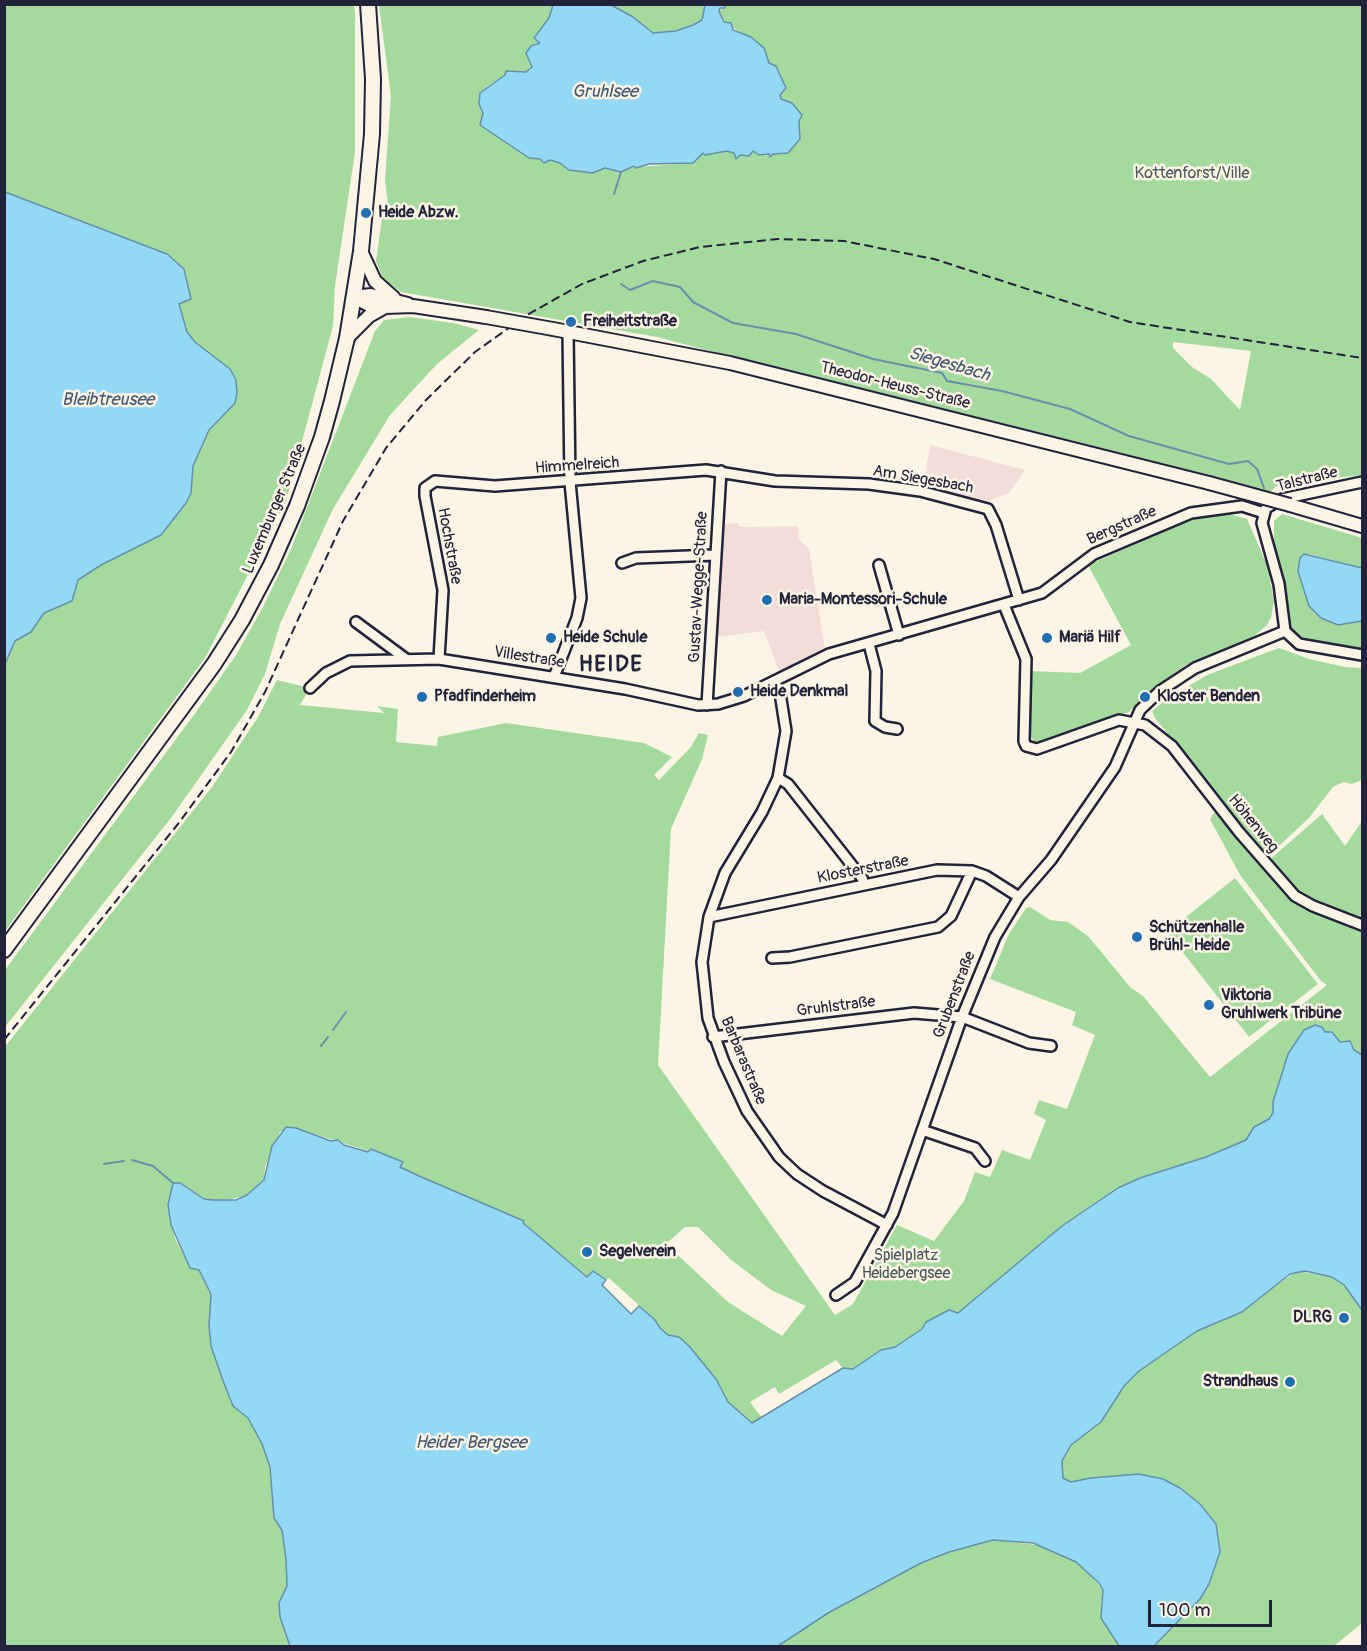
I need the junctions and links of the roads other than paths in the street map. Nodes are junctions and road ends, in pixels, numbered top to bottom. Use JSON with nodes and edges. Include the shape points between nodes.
{"nodes":[{"id":1,"x":368,"y":4,"type":"edge"},
{"id":2,"x":362,"y":251,"type":"junction"},
{"id":3,"x":353,"y":297,"type":"junction"},
{"id":4,"x":390,"y":303,"type":"junction"},
{"id":5,"x":568,"y":332,"type":"junction"},
{"id":6,"x":347,"y":338,"type":"junction"},
{"id":7,"x":721,"y":471,"type":"junction"},
{"id":8,"x":435,"y":481,"type":"joint"},
{"id":9,"x":570,"y":482,"type":"junction"},
{"id":10,"x":1362,"y":482,"type":"edge"},
{"id":11,"x":1264,"y":513,"type":"junction"},
{"id":12,"x":1362,"y":526,"type":"edge"},
{"id":13,"x":715,"y":555,"type":"junction"},
{"id":14,"x":622,"y":563,"type":"dead end"},
{"id":15,"x":879,"y":565,"type":"dead end"},
{"id":16,"x":1019,"y":600,"type":"junction"},
{"id":17,"x":1004,"y":605,"type":"junction"},
{"id":18,"x":356,"y":622,"type":"dead end"},
{"id":19,"x":1285,"y":631,"type":"junction"},
{"id":20,"x":899,"y":635,"type":"junction"},
{"id":21,"x":869,"y":644,"type":"junction"},
{"id":22,"x":1362,"y":656,"type":"edge"},
{"id":23,"x":406,"y":658,"type":"junction"},
{"id":24,"x":439,"y":659,"type":"junction"},
{"id":25,"x":554,"y":677,"type":"junction"},
{"id":26,"x":774,"y":681,"type":"junction"},
{"id":27,"x":310,"y":688,"type":"dead end"},
{"id":28,"x":708,"y":705,"type":"junction"},
{"id":29,"x":1135,"y":721,"type":"junction"},
{"id":30,"x":897,"y":729,"type":"dead end"},
{"id":31,"x":778,"y":778,"type":"junction"},
{"id":32,"x":972,"y":871,"type":"junction"},
{"id":33,"x":864,"y":884,"type":"junction"},
{"id":34,"x":1019,"y":897,"type":"junction"},
{"id":35,"x":709,"y":916,"type":"junction"},
{"id":36,"x":1362,"y":925,"type":"edge"},
{"id":37,"x":4,"y":950,"type":"edge"},
{"id":38,"x":772,"y":958,"type":"dead end"},
{"id":39,"x":962,"y":1017,"type":"junction"},
{"id":40,"x":713,"y":1038,"type":"junction"},
{"id":41,"x":1051,"y":1046,"type":"dead end"},
{"id":42,"x":922,"y":1130,"type":"junction"},
{"id":43,"x":985,"y":1161,"type":"dead end"},
{"id":44,"x":887,"y":1225,"type":"junction"},
{"id":45,"x":836,"y":1295,"type":"dead end"}],
"edges":[{"from":1,"to":2,"type":"main road","name":"Luxemburger Straße","via":[[372,134]]},
{"from":2,"to":3,"type":"main road","name":"Luxemburger Straße"},
{"from":2,"to":4,"type":"main road"},
{"from":3,"to":4,"type":"main road","name":"Theodor-Heuss-Straße","via":[[369,305]]},
{"from":3,"to":6,"type":"main road","name":"Luxemburger Straße"},
{"from":4,"to":5,"type":"main road","name":"Theodor-Heuss-Straße","bridge":true},
{"from":4,"to":6,"type":"main road","via":[[369,316]]},
{"from":5,"to":9,"type":"street"},
{"from":5,"to":12,"type":"main road","name":"Theodor-Heuss-Straße","bridge":true,"via":[[729,363],[846,391]]},
{"from":6,"to":37,"type":"main road","name":"Luxemburger Straße","via":[[322,437],[297,506],[242,620],[177,717]]},
{"from":7,"to":9,"type":"street","name":"Himmelreich"},
{"from":7,"to":13,"type":"street","name":"Gustav-Wegge-Straße"},
{"from":7,"to":16,"type":"street","name":"Am Siegesbach","via":[[775,481],[869,484],[982,506],[988,509],[996,525]]},
{"from":8,"to":9,"type":"street","name":"Himmelreich","via":[[495,486]]},
{"from":8,"to":24,"type":"street","name":"Hochstraße","via":[[426,488],[425,496],[443,590]]},
{"from":9,"to":25,"type":"street","via":[[581,598]]},
{"from":10,"to":11,"type":"street","name":"Talstraße","via":[[1291,496],[1266,508]]},
{"from":11,"to":16,"type":"street","name":"Bergstraße","via":[[1242,506],[1191,513],[1105,548],[1079,563],[1051,589]]},
{"from":11,"to":19,"type":"street","via":[[1263,532],[1279,584]]},
{"from":13,"to":14,"type":"street","via":[[636,558]]},
{"from":13,"to":28,"type":"street","name":"Gustav-Wegge-Straße"},
{"from":15,"to":20,"type":"street"},
{"from":16,"to":17,"type":"street","name":"Bergstraße"},
{"from":17,"to":20,"type":"street","name":"Bergstraße"},
{"from":17,"to":29,"type":"street","via":[[1026,659],[1026,746],[1036,749],[1119,720]]},
{"from":18,"to":23,"type":"street"},
{"from":19,"to":22,"type":"street","via":[[1299,644]]},
{"from":19,"to":29,"type":"street","via":[[1195,668],[1160,691],[1140,710]]},
{"from":20,"to":21,"type":"street","name":"Bergstraße"},
{"from":21,"to":26,"type":"street","name":"Bergstraße","via":[[829,654]]},
{"from":21,"to":30,"type":"street","via":[[876,671],[875,721]]},
{"from":23,"to":24,"type":"street","name":"Villestraße"},
{"from":23,"to":27,"type":"street","name":"Villestraße","via":[[350,661],[326,673]]},
{"from":24,"to":25,"type":"street","name":"Villestraße"},
{"from":25,"to":28,"type":"street","name":"Villestraße"},
{"from":26,"to":28,"type":"street","name":"Bergstraße","via":[[744,696]]},
{"from":26,"to":31,"type":"street","name":"Barbarastraße","via":[[780,693],[786,731]]},
{"from":29,"to":34,"type":"street","name":"Grubenstraße","via":[[1115,767],[1051,860]]},
{"from":29,"to":36,"type":"street","name":"Höhenweg","via":[[1172,746],[1295,896]]},
{"from":31,"to":33,"type":"street","via":[[788,784]]},
{"from":31,"to":35,"type":"street","name":"Barbarastraße","via":[[725,873]]},
{"from":32,"to":33,"type":"street","name":"Klosterstraße","via":[[937,870]]},
{"from":32,"to":34,"type":"street","name":"Klosterstraße"},
{"from":32,"to":38,"type":"street","via":[[951,916],[938,927]]},
{"from":33,"to":35,"type":"street","name":"Klosterstraße"},
{"from":34,"to":39,"type":"street","name":"Grubenstraße","via":[[995,937]]},
{"from":35,"to":40,"type":"street","name":"Barbarastraße","via":[[702,962]]},
{"from":39,"to":40,"type":"street","name":"Gruhlstraße","via":[[914,1012]]},
{"from":39,"to":41,"type":"street","name":"Gruhlstraße","via":[[1029,1043]]},
{"from":39,"to":42,"type":"street","name":"Grubenstraße"},
{"from":40,"to":44,"type":"street","name":"Barbarastraße","via":[[747,1111],[779,1157],[823,1191]]},
{"from":42,"to":43,"type":"street","via":[[975,1148]]},
{"from":42,"to":44,"type":"street","name":"Grubenstraße"},
{"from":44,"to":45,"type":"street","name":"Grubenstraße","via":[[855,1282]]}]}
